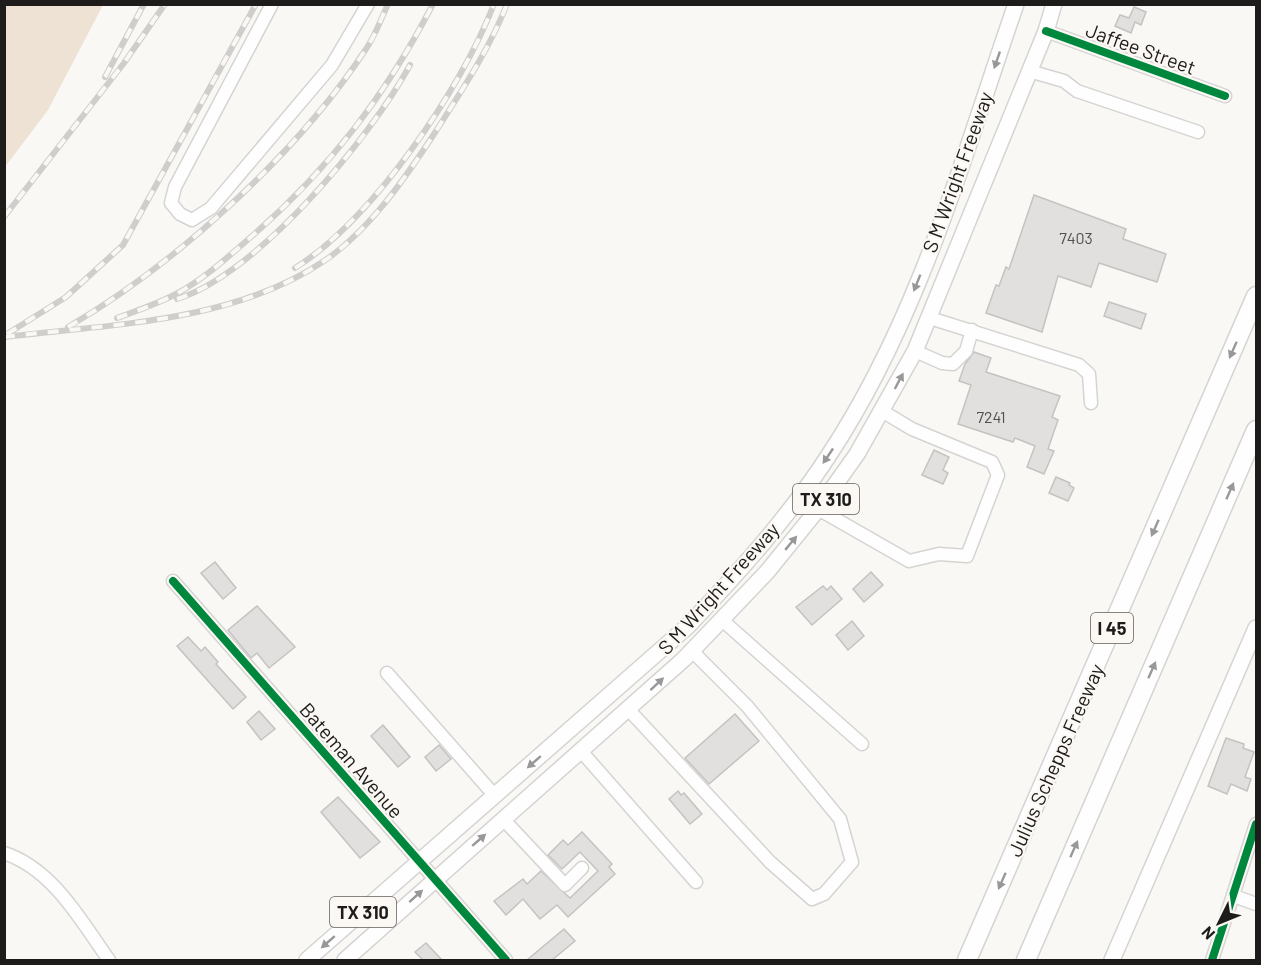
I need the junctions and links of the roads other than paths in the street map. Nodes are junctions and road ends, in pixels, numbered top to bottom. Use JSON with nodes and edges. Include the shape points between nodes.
{"nodes":[{"id":1,"x":272,"y":4,"type":"edge"},
{"id":2,"x":368,"y":4,"type":"edge"},
{"id":3,"x":1016,"y":4,"type":"edge"},
{"id":4,"x":1054,"y":4,"type":"edge"},
{"id":5,"x":1046,"y":31,"type":"junction"},
{"id":6,"x":1029,"y":71,"type":"junction"},
{"id":7,"x":1225,"y":96,"type":"dead end"},
{"id":8,"x":1198,"y":132,"type":"dead end"},
{"id":9,"x":1257,"y":296,"type":"edge"},
{"id":10,"x":930,"y":318,"type":"junction"},
{"id":11,"x":972,"y":330,"type":"junction"},
{"id":12,"x":915,"y":351,"type":"junction"},
{"id":13,"x":1091,"y":403,"type":"dead end"},
{"id":14,"x":882,"y":411,"type":"junction"},
{"id":15,"x":1257,"y":430,"type":"edge"},
{"id":16,"x":818,"y":508,"type":"junction"},
{"id":17,"x":173,"y":581,"type":"dead end"},
{"id":18,"x":722,"y":620,"type":"junction"},
{"id":19,"x":1257,"y":628,"type":"edge"},
{"id":20,"x":692,"y":651,"type":"junction"},
{"id":21,"x":387,"y":673,"type":"dead end"},
{"id":22,"x":628,"y":710,"type":"junction"},
{"id":23,"x":862,"y":744,"type":"dead end"},
{"id":24,"x":581,"y":751,"type":"junction"},
{"id":25,"x":495,"y":796,"type":"junction"},
{"id":26,"x":503,"y":819,"type":"junction"},
{"id":27,"x":1257,"y":824,"type":"edge"},
{"id":28,"x":4,"y":853,"type":"edge"},
{"id":29,"x":420,"y":863,"type":"junction"},
{"id":30,"x":582,"y":868,"type":"dead end"},
{"id":31,"x":435,"y":879,"type":"junction"},
{"id":32,"x":696,"y":882,"type":"dead end"},
{"id":33,"x":1233,"y":896,"type":"junction"},
{"id":34,"x":1257,"y":904,"type":"edge"},
{"id":35,"x":109,"y":960,"type":"edge"},
{"id":36,"x":307,"y":960,"type":"edge"},
{"id":37,"x":345,"y":960,"type":"edge"},
{"id":38,"x":506,"y":960,"type":"edge"},
{"id":39,"x":968,"y":960,"type":"edge"},
{"id":40,"x":1026,"y":960,"type":"edge"},
{"id":41,"x":1112,"y":960,"type":"edge"},
{"id":42,"x":1212,"y":960,"type":"edge"}],
"edges":[{"from":1,"to":2,"type":"street","via":[[175,187],[171,203],[192,220],[211,207],[332,65]]},
{"from":3,"to":25,"type":"main road","name":"S M Wright Freeway","number":"TX 310","one_way":true,"via":[[906,309],[871,383],[829,456],[738,571],[688,626]]},
{"from":4,"to":5,"type":"main road","name":"S M Wright Freeway","number":"TX 310"},
{"from":5,"to":6,"type":"main road","name":"S M Wright Freeway","number":"TX 310"},
{"from":5,"to":7,"type":"street","name":"Jaffee Street"},
{"from":6,"to":8,"type":"street"},
{"from":6,"to":10,"type":"main road","name":"S M Wright Freeway","number":"TX 310"},
{"from":9,"to":39,"type":"highway","name":"Julius Schepps Freeway","number":"I 45","one_way":true},
{"from":10,"to":11,"type":"street"},
{"from":10,"to":12,"type":"main road","name":"S M Wright Freeway","number":"TX 310"},
{"from":11,"to":12,"type":"street","via":[[966,351],[953,364]]},
{"from":11,"to":13,"type":"street","via":[[1079,365],[1089,374]]},
{"from":14,"to":12,"type":"main road","name":"S M Wright Freeway","number":"TX 310","one_way":true},
{"from":14,"to":16,"type":"main road","name":"S M Wright Freeway","number":"TX 310"},
{"from":14,"to":16,"type":"street","via":[[912,429],[992,462],[998,476],[967,556],[939,554],[909,561]]},
{"from":40,"to":15,"type":"highway","number":"I 45","one_way":true},
{"from":18,"to":16,"type":"main road","name":"S M Wright Freeway","number":"TX 310","one_way":true},
{"from":17,"to":29,"type":"street","name":"Bateman Avenue"},
{"from":18,"to":20,"type":"main road","name":"S M Wright Freeway","number":"TX 310"},
{"from":18,"to":23,"type":"street"},
{"from":19,"to":41,"type":"main road"},
{"from":22,"to":20,"type":"main road","name":"S M Wright Freeway","number":"TX 310","one_way":true},
{"from":20,"to":22,"type":"street","via":[[747,706],[840,819],[852,862],[824,894],[812,899],[770,862]]},
{"from":21,"to":25,"type":"street"},
{"from":22,"to":24,"type":"main road","name":"S M Wright Freeway","number":"TX 310"},
{"from":24,"to":26,"type":"main road","name":"S M Wright Freeway","number":"TX 310"},
{"from":24,"to":32,"type":"street"},
{"from":25,"to":29,"type":"main road","name":"S M Wright Freeway","number":"TX 310"},
{"from":26,"to":30,"type":"street","via":[[565,885]]},
{"from":31,"to":26,"type":"main road","name":"S M Wright Freeway","number":"TX 310","one_way":true},
{"from":27,"to":33,"type":"street"},
{"from":28,"to":35,"type":"street","via":[[35,867],[67,901]]},
{"from":29,"to":31,"type":"street","name":"Bateman Avenue"},
{"from":29,"to":36,"type":"main road","name":"S M Wright Freeway","number":"TX 310","one_way":true},
{"from":37,"to":31,"type":"main road","name":"S M Wright Freeway","number":"TX 310","one_way":true},
{"from":31,"to":38,"type":"street","name":"Bateman Avenue"},
{"from":33,"to":34,"type":"street"},
{"from":33,"to":42,"type":"street"}]}
